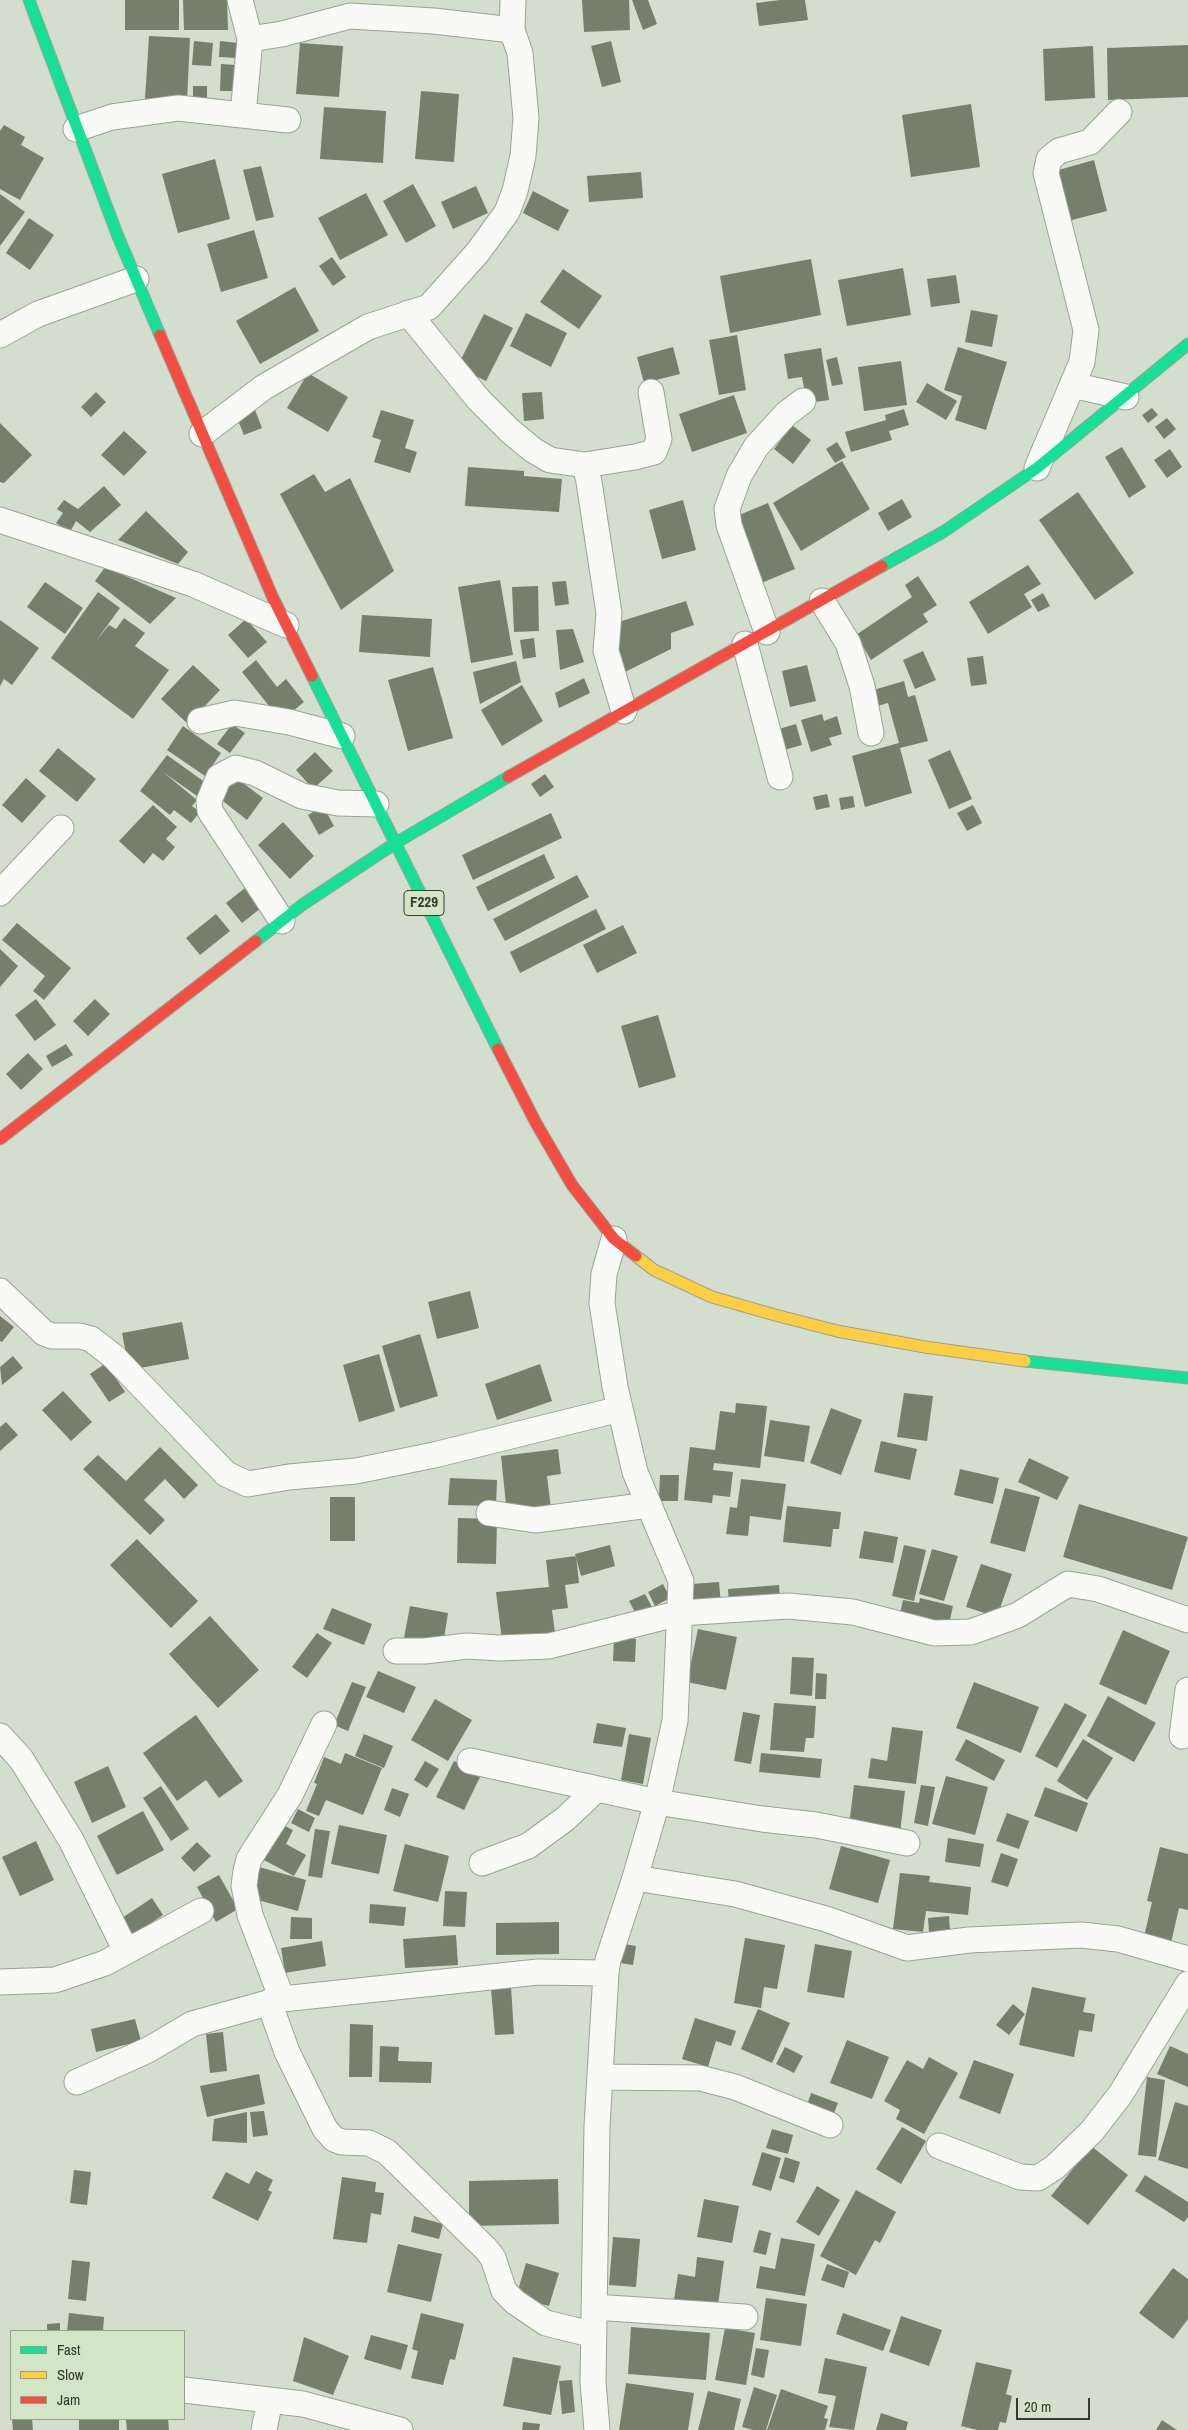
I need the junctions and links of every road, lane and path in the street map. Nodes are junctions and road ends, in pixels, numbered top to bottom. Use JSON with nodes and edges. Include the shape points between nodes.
{"nodes":[{"id":1,"x":29,"y":0,"type":"edge"},
{"id":2,"x":240,"y":0,"type":"edge"},
{"id":3,"x":514,"y":0,"type":"edge"},
{"id":4,"x":512,"y":30,"type":"junction"},
{"id":5,"x":250,"y":39,"type":"junction"},
{"id":6,"x":1119,"y":112,"type":"dead end"},
{"id":7,"x":244,"y":115,"type":"junction"},
{"id":8,"x":288,"y":120,"type":"dead end"},
{"id":9,"x":76,"y":129,"type":"junction"},
{"id":10,"x":136,"y":279,"type":"junction"},
{"id":11,"x":408,"y":313,"type":"junction"},
{"id":12,"x":0,"y":335,"type":"edge"},
{"id":13,"x":1188,"y":344,"type":"edge"},
{"id":14,"x":1072,"y":385,"type":"junction"},
{"id":15,"x":651,"y":392,"type":"dead end"},
{"id":16,"x":1126,"y":397,"type":"junction"},
{"id":17,"x":803,"y":401,"type":"dead end"},
{"id":18,"x":202,"y":434,"type":"junction"},
{"id":19,"x":585,"y":465,"type":"junction"},
{"id":20,"x":1037,"y":468,"type":"junction"},
{"id":21,"x":0,"y":520,"type":"edge"},
{"id":22,"x":822,"y":601,"type":"junction"},
{"id":23,"x":286,"y":625,"type":"junction"},
{"id":24,"x":767,"y":632,"type":"junction"},
{"id":25,"x":745,"y":644,"type":"junction"},
{"id":26,"x":624,"y":711,"type":"junction"},
{"id":27,"x":200,"y":721,"type":"dead end"},
{"id":28,"x":871,"y":733,"type":"dead end"},
{"id":29,"x":342,"y":736,"type":"junction"},
{"id":30,"x":780,"y":777,"type":"dead end"},
{"id":31,"x":376,"y":804,"type":"junction"},
{"id":32,"x":60,"y":828,"type":"dead end"},
{"id":33,"x":394,"y":844,"type":"junction"},
{"id":34,"x":0,"y":893,"type":"edge"},
{"id":35,"x":282,"y":921,"type":"junction"},
{"id":36,"x":0,"y":1139,"type":"edge"},
{"id":37,"x":614,"y":1239,"type":"junction"},
{"id":38,"x":0,"y":1292,"type":"edge"},
{"id":39,"x":1188,"y":1378,"type":"edge"},
{"id":40,"x":620,"y":1409,"type":"junction"},
{"id":41,"x":649,"y":1505,"type":"junction"},
{"id":42,"x":489,"y":1513,"type":"dead end"},
{"id":43,"x":680,"y":1613,"type":"junction"},
{"id":44,"x":1188,"y":1620,"type":"edge"},
{"id":45,"x":396,"y":1651,"type":"dead end"},
{"id":46,"x":1188,"y":1690,"type":"edge"},
{"id":47,"x":324,"y":1724,"type":"dead end"},
{"id":48,"x":1182,"y":1736,"type":"dead end"},
{"id":49,"x":0,"y":1737,"type":"edge"},
{"id":50,"x":470,"y":1761,"type":"dead end"},
{"id":51,"x":597,"y":1789,"type":"junction"},
{"id":52,"x":656,"y":1802,"type":"junction"},
{"id":53,"x":907,"y":1843,"type":"dead end"},
{"id":54,"x":482,"y":1863,"type":"dead end"},
{"id":55,"x":635,"y":1878,"type":"junction"},
{"id":56,"x":201,"y":1911,"type":"dead end"},
{"id":57,"x":126,"y":1951,"type":"junction"},
{"id":58,"x":1188,"y":1959,"type":"edge"},
{"id":59,"x":606,"y":1974,"type":"junction"},
{"id":60,"x":0,"y":1982,"type":"edge"},
{"id":61,"x":1188,"y":1984,"type":"edge"},
{"id":62,"x":276,"y":2000,"type":"junction"},
{"id":63,"x":600,"y":2077,"type":"junction"},
{"id":64,"x":77,"y":2082,"type":"dead end"},
{"id":65,"x":830,"y":2125,"type":"dead end"},
{"id":66,"x":939,"y":2146,"type":"dead end"},
{"id":67,"x":594,"y":2307,"type":"junction"},
{"id":68,"x":745,"y":2317,"type":"dead end"},
{"id":69,"x":594,"y":2335,"type":"junction"},
{"id":70,"x":185,"y":2390,"type":"edge"},
{"id":71,"x":270,"y":2400,"type":"junction"},
{"id":72,"x":264,"y":2430,"type":"edge"},
{"id":73,"x":400,"y":2430,"type":"edge"},
{"id":74,"x":597,"y":2430,"type":"edge"}],
"edges":[{"from":1,"to":9,"type":"main road","number":"F229"},
{"from":2,"to":5,"type":"street"},
{"from":3,"to":4,"type":"street"},
{"from":4,"to":5,"type":"street","via":[[350,16]]},
{"from":4,"to":11,"type":"street","via":[[520,53],[526,118],[523,156],[515,191],[507,212],[447,288],[429,307]]},
{"from":5,"to":7,"type":"street"},
{"from":6,"to":14,"type":"street","via":[[1090,142],[1059,151],[1049,159],[1046,173],[1086,330],[1082,362]]},
{"from":7,"to":8,"type":"street"},
{"from":7,"to":9,"type":"street","via":[[178,108],[112,117]]},
{"from":9,"to":10,"type":"main road","number":"F229"},
{"from":10,"to":12,"type":"street","via":[[38,314]]},
{"from":10,"to":18,"type":"main road","number":"F229"},
{"from":11,"to":18,"type":"street","via":[[368,327],[264,387]]},
{"from":11,"to":19,"type":"street","via":[[479,400],[510,431],[550,460]]},
{"from":13,"to":16,"type":"main road"},
{"from":14,"to":16,"type":"street"},
{"from":14,"to":20,"type":"street"},
{"from":15,"to":19,"type":"street","via":[[659,439],[654,452]]},
{"from":16,"to":20,"type":"main road"},
{"from":17,"to":24,"type":"street","via":[[786,414],[756,447],[739,476],[727,509],[729,525]]},
{"from":18,"to":23,"type":"main road","number":"F229"},
{"from":19,"to":26,"type":"street","via":[[610,613],[606,651]]},
{"from":20,"to":22,"type":"main road","via":[[943,532]]},
{"from":21,"to":23,"type":"street","via":[[193,584]]},
{"from":22,"to":24,"type":"main road"},
{"from":22,"to":28,"type":"street","via":[[848,643],[862,686]]},
{"from":23,"to":29,"type":"main road","number":"F229"},
{"from":24,"to":25,"type":"main road"},
{"from":25,"to":26,"type":"main road"},
{"from":25,"to":30,"type":"street"},
{"from":26,"to":33,"type":"main road"},
{"from":27,"to":29,"type":"street","via":[[235,713],[289,722]]},
{"from":29,"to":31,"type":"main road","number":"F229"},
{"from":31,"to":33,"type":"main road","number":"F229"},
{"from":31,"to":35,"type":"street","via":[[338,803],[302,796],[255,773],[236,768],[219,777],[209,801],[210,811]]},
{"from":32,"to":34,"type":"street"},
{"from":33,"to":35,"type":"main road"},
{"from":33,"to":37,"type":"main road","number":"F229","via":[[536,1123],[572,1185]]},
{"from":35,"to":36,"type":"main road"},
{"from":37,"to":39,"type":"main road","number":"F229","via":[[654,1270],[712,1297],[828,1328],[992,1357]]},
{"from":37,"to":40,"type":"street","via":[[604,1274],[602,1303]]},
{"from":38,"to":40,"type":"street","via":[[44,1333],[91,1339],[113,1356],[226,1474],[248,1484],[356,1471]]},
{"from":40,"to":41,"type":"street","via":[[635,1472]]},
{"from":41,"to":42,"type":"street","via":[[535,1520]]},
{"from":41,"to":43,"type":"street","via":[[681,1581]]},
{"from":43,"to":44,"type":"street","via":[[788,1606],[853,1612],[934,1633],[971,1632],[1018,1615],[1068,1584],[1098,1588]]},
{"from":43,"to":45,"type":"street","via":[[549,1646],[467,1646],[425,1652]]},
{"from":43,"to":52,"type":"street","via":[[675,1721]]},
{"from":46,"to":48,"type":"street"},
{"from":47,"to":62,"type":"street","via":[[290,1795],[249,1859],[246,1870],[244,1886],[250,1915]]},
{"from":49,"to":57,"type":"street","via":[[21,1759],[71,1840]]},
{"from":50,"to":51,"type":"street"},
{"from":51,"to":52,"type":"street"},
{"from":51,"to":54,"type":"street","via":[[565,1819],[528,1846]]},
{"from":52,"to":53,"type":"street","via":[[816,1825]]},
{"from":52,"to":55,"type":"street"},
{"from":55,"to":58,"type":"street","via":[[735,1894],[907,1948],[969,1940],[1081,1935],[1118,1939]]},
{"from":55,"to":59,"type":"street"},
{"from":56,"to":57,"type":"street"},
{"from":57,"to":60,"type":"street","via":[[105,1963],[55,1980]]},
{"from":59,"to":62,"type":"street","via":[[538,1972]]},
{"from":59,"to":63,"type":"street"},
{"from":61,"to":66,"type":"street","via":[[1120,2095],[1092,2131],[1055,2167],[1038,2178],[1020,2177]]},
{"from":62,"to":64,"type":"street","via":[[192,2024],[148,2050]]},
{"from":62,"to":69,"type":"street","via":[[287,2052],[325,2129],[334,2139],[370,2143],[386,2152],[486,2249],[493,2258],[504,2291],[515,2302],[546,2323]]},
{"from":63,"to":65,"type":"street","via":[[700,2078],[735,2087]]},
{"from":63,"to":67,"type":"street"},
{"from":67,"to":68,"type":"street"},
{"from":67,"to":69,"type":"street"},
{"from":69,"to":74,"type":"street"},
{"from":70,"to":71,"type":"street"},
{"from":71,"to":72,"type":"street"},
{"from":71,"to":73,"type":"street","via":[[303,2404]]}]}
